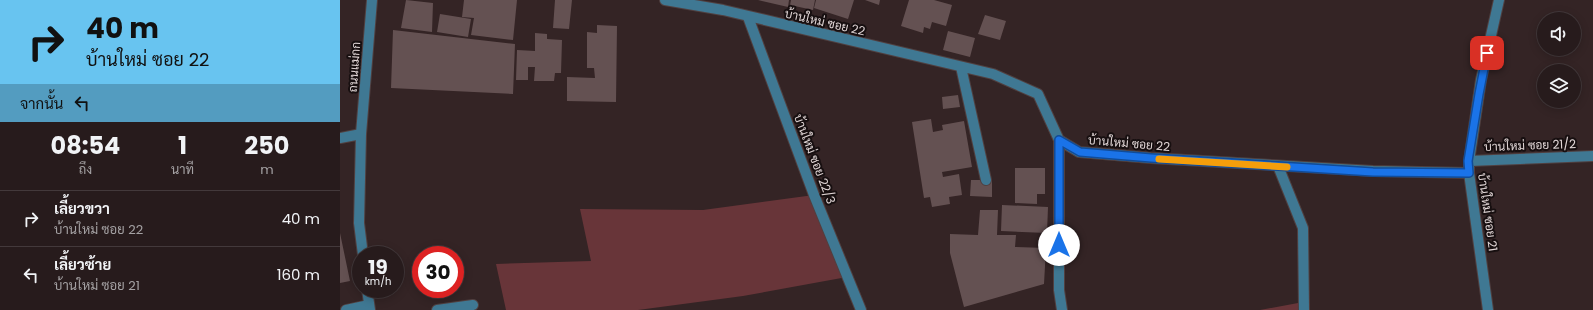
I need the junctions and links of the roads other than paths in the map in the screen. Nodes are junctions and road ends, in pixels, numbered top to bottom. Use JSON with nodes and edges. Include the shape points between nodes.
{"nodes":[{"id":1,"x":372,"y":0,"type":"edge"},
{"id":2,"x":665,"y":0,"type":"edge"},
{"id":3,"x":1499,"y":0,"type":"edge"},
{"id":4,"x":748,"y":17,"type":"junction"},
{"id":5,"x":961,"y":67,"type":"junction"},
{"id":6,"x":362,"y":134,"type":"junction"},
{"id":7,"x":340,"y":138,"type":"edge"},
{"id":8,"x":1059,"y":140,"type":"junction"},
{"id":9,"x":1593,"y":156,"type":"edge"},
{"id":10,"x":1468,"y":161,"type":"junction"},
{"id":11,"x":1278,"y":166,"type":"junction"},
{"id":12,"x":1469,"y":173,"type":"junction"},
{"id":13,"x":986,"y":180,"type":"dead end"},
{"id":14,"x":362,"y":246,"type":"edge"},
{"id":15,"x":473,"y":304,"type":"dead end"},
{"id":16,"x":370,"y":307,"type":"edge"},
{"id":17,"x":346,"y":310,"type":"edge"},
{"id":18,"x":437,"y":310,"type":"edge"},
{"id":19,"x":861,"y":310,"type":"edge"},
{"id":20,"x":1062,"y":310,"type":"edge"},
{"id":21,"x":1304,"y":310,"type":"edge"},
{"id":22,"x":1488,"y":310,"type":"edge"}],
"edges":[{"from":1,"to":6,"type":"street","name":"ถนนแม่กก"},
{"from":2,"to":4,"type":"street","name":"บ้านใหม่ ซอย 22"},
{"from":3,"to":10,"type":"street","name":"บ้านใหม่ ซอย 21","via":[[1481,80]]},
{"from":4,"to":5,"type":"street","name":"บ้านใหม่ ซอย 22"},
{"from":4,"to":19,"type":"street","name":"บ้านใหม่ ซอย 22/3","via":[[814,195]]},
{"from":5,"to":8,"type":"street","name":"บ้านใหม่ ซอย 22","via":[[993,74],[1038,94]]},
{"from":5,"to":13,"type":"street"},
{"from":6,"to":7,"type":"street"},
{"from":6,"to":14,"type":"street","name":"ถนนแม่กก","via":[[359,223]]},
{"from":8,"to":11,"type":"street","name":"บ้านใหม่ ซอย 22","via":[[1080,152]]},
{"from":8,"to":20,"type":"street","via":[[1059,290]]},
{"from":9,"to":10,"type":"street","name":"บ้านใหม่ ซอย 21/2"},
{"from":10,"to":12,"type":"street","name":"บ้านใหม่ ซอย 21"},
{"from":11,"to":12,"type":"street","name":"บ้านใหม่ ซอย 22","via":[[1373,172]]},
{"from":11,"to":21,"type":"street","via":[[1303,228]]},
{"from":12,"to":22,"type":"street","name":"บ้านใหม่ ซอย 21"},
{"from":15,"to":18,"type":"street"},
{"from":16,"to":17,"type":"street"}]}
